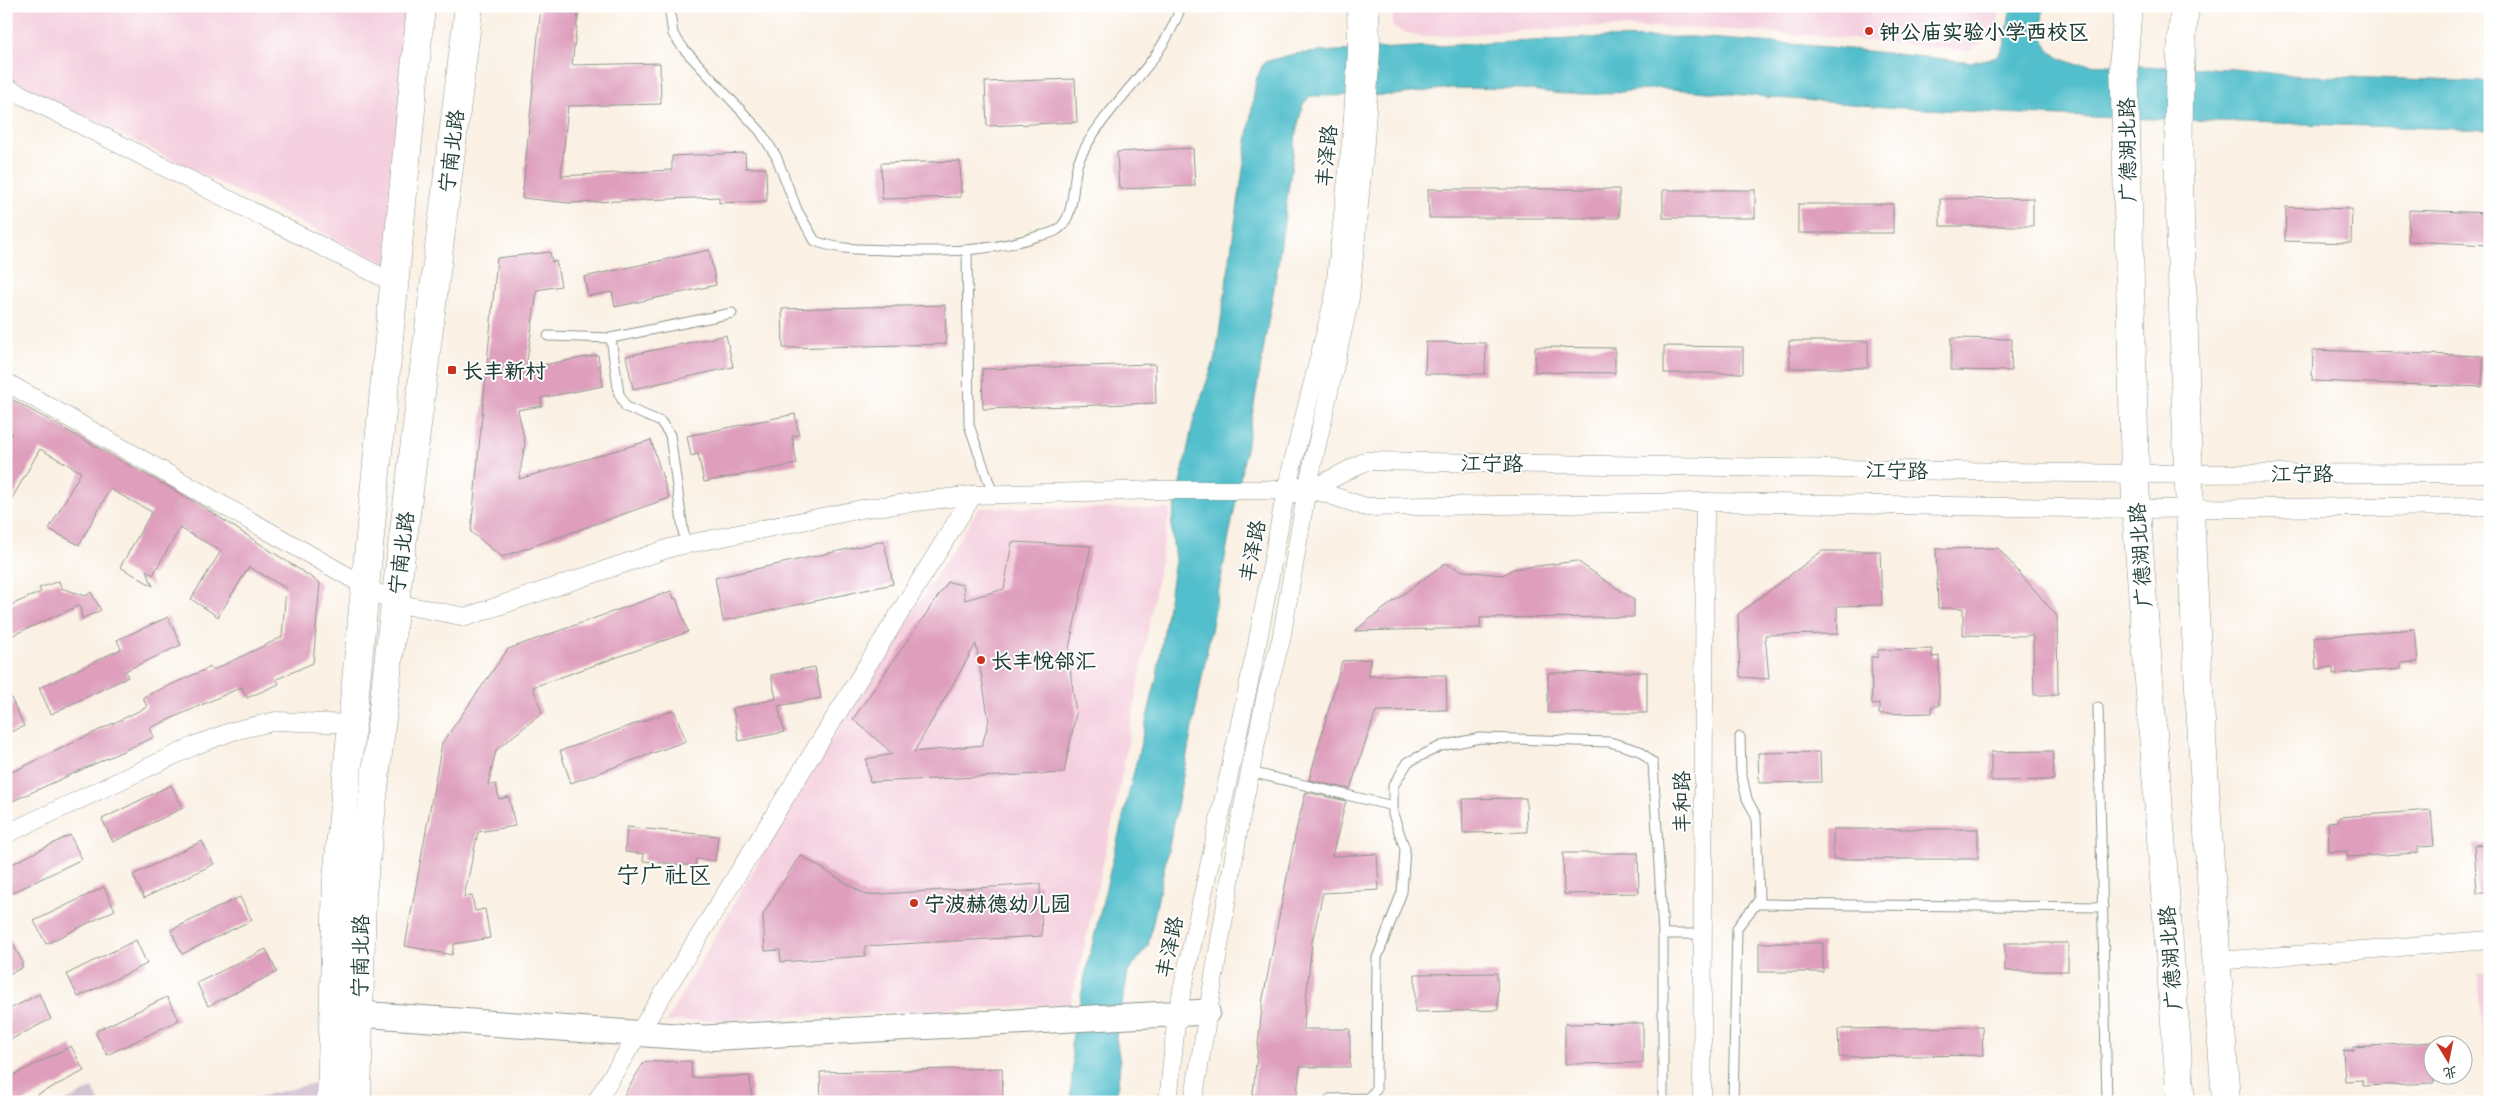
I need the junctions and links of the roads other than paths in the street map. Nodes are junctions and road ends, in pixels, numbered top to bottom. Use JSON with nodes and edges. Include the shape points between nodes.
{"nodes":[{"id":1,"x":422,"y":6,"type":"edge"},
{"id":2,"x":469,"y":6,"type":"edge"},
{"id":3,"x":669,"y":6,"type":"edge"},
{"id":4,"x":1181,"y":6,"type":"edge"},
{"id":5,"x":1356,"y":6,"type":"edge"},
{"id":6,"x":1370,"y":6,"type":"edge"},
{"id":7,"x":2128,"y":6,"type":"edge"},
{"id":8,"x":2185,"y":6,"type":"edge"},
{"id":9,"x":1364,"y":49,"type":"junction"},
{"id":10,"x":6,"y":87,"type":"edge"},
{"id":11,"x":967,"y":250,"type":"junction"},
{"id":12,"x":394,"y":283,"type":"junction"},
{"id":13,"x":732,"y":313,"type":"dead end"},
{"id":14,"x":548,"y":336,"type":"dead end"},
{"id":15,"x":611,"y":338,"type":"junction"},
{"id":16,"x":6,"y":382,"type":"edge"},
{"id":17,"x":2187,"y":473,"type":"junction"},
{"id":18,"x":2490,"y":473,"type":"edge"},
{"id":19,"x":2134,"y":474,"type":"junction"},
{"id":20,"x":1302,"y":489,"type":"junction"},
{"id":21,"x":993,"y":494,"type":"junction"},
{"id":22,"x":973,"y":495,"type":"junction"},
{"id":23,"x":1705,"y":502,"type":"junction"},
{"id":24,"x":2490,"y":506,"type":"edge"},
{"id":25,"x":2189,"y":507,"type":"junction"},
{"id":26,"x":2136,"y":509,"type":"junction"},
{"id":27,"x":685,"y":544,"type":"junction"},
{"id":28,"x":365,"y":586,"type":"junction"},
{"id":29,"x":395,"y":603,"type":"junction"},
{"id":30,"x":2098,"y":707,"type":"dead end"},
{"id":31,"x":351,"y":724,"type":"junction"},
{"id":32,"x":1740,"y":737,"type":"dead end"},
{"id":33,"x":1250,"y":772,"type":"junction"},
{"id":34,"x":1393,"y":806,"type":"junction"},
{"id":35,"x":6,"y":834,"type":"edge"},
{"id":36,"x":1757,"y":904,"type":"junction"},
{"id":37,"x":2103,"y":907,"type":"junction"},
{"id":38,"x":1663,"y":934,"type":"junction"},
{"id":39,"x":1703,"y":934,"type":"junction"},
{"id":40,"x":2490,"y":940,"type":"edge"},
{"id":41,"x":2217,"y":960,"type":"junction"},
{"id":42,"x":1206,"y":1012,"type":"junction"},
{"id":43,"x":359,"y":1014,"type":"junction"},
{"id":44,"x":1177,"y":1014,"type":"junction"},
{"id":45,"x":640,"y":1034,"type":"junction"},
{"id":46,"x":331,"y":1102,"type":"edge"},
{"id":47,"x":357,"y":1102,"type":"edge"},
{"id":48,"x":596,"y":1102,"type":"edge"},
{"id":49,"x":1168,"y":1102,"type":"edge"},
{"id":50,"x":1193,"y":1102,"type":"edge"},
{"id":51,"x":1330,"y":1102,"type":"edge"},
{"id":52,"x":1664,"y":1102,"type":"edge"},
{"id":53,"x":1702,"y":1102,"type":"edge"},
{"id":54,"x":1733,"y":1102,"type":"edge"},
{"id":55,"x":2107,"y":1102,"type":"edge"},
{"id":56,"x":2181,"y":1102,"type":"edge"},
{"id":57,"x":2226,"y":1102,"type":"edge"}],
"edges":[{"from":1,"to":12,"type":"main road","name":"宁南北路"},
{"from":2,"to":29,"type":"main road","name":"宁南北路"},
{"from":3,"to":11,"type":"lane","via":[[673,34],[684,50],[760,131],[776,156],[797,210],[815,241],[831,247]]},
{"from":4,"to":11,"type":"lane","via":[[1158,54],[1096,132],[1078,161],[1069,212],[1058,230],[1011,245]]},
{"from":5,"to":9,"type":"street","name":"丰泽路"},
{"from":6,"to":9,"type":"street","name":"丰泽路"},
{"from":7,"to":19,"type":"main road","name":"广德湖北路","via":[[2124,56]]},
{"from":8,"to":17,"type":"main road","via":[[2180,51],[2179,131]]},
{"from":9,"to":20,"type":"street","name":"丰泽路","via":[[1353,109],[1334,298]]},
{"from":9,"to":20,"type":"street","name":"丰泽路","via":[[1366,142],[1350,298]]},
{"from":10,"to":12,"type":"street"},
{"from":11,"to":21,"type":"lane","via":[[969,425]]},
{"from":12,"to":28,"type":"main road","name":"宁南北路"},
{"from":13,"to":15,"type":"lane"},
{"from":14,"to":15,"type":"lane"},
{"from":15,"to":27,"type":"lane","via":[[619,394],[626,408],[662,422],[670,435]]},
{"from":16,"to":28,"type":"street"},
{"from":17,"to":18,"type":"street","name":"江宁路"},
{"from":17,"to":19,"type":"street","name":"江宁路"},
{"from":17,"to":25,"type":"main road"},
{"from":19,"to":20,"type":"street","name":"江宁路","via":[[1366,461]]},
{"from":19,"to":26,"type":"main road","name":"广德湖北路"},
{"from":20,"to":21,"type":"street"},
{"from":20,"to":23,"type":"street","name":"江宁路","via":[[1366,507]]},
{"from":20,"to":33,"type":"street","name":"丰泽路","via":[[1281,640]]},
{"from":20,"to":44,"type":"street","name":"丰泽路","via":[[1256,650]]},
{"from":21,"to":22,"type":"street"},
{"from":22,"to":27,"type":"street","via":[[867,508]]},
{"from":22,"to":45,"type":"street"},
{"from":23,"to":26,"type":"street","name":"江宁路"},
{"from":23,"to":39,"type":"street","name":"丰和路"},
{"from":24,"to":25,"type":"street","name":"江宁路"},
{"from":25,"to":26,"type":"street","name":"江宁路"},
{"from":25,"to":41,"type":"main road"},
{"from":26,"to":56,"type":"main road","name":"广德湖北路"},
{"from":27,"to":29,"type":"street","via":[[466,617]]},
{"from":28,"to":29,"type":"street"},
{"from":28,"to":31,"type":"main road","name":"宁南北路"},
{"from":29,"to":43,"type":"main road","name":"宁南北路","via":[[362,894]]},
{"from":30,"to":37,"type":"lane"},
{"from":31,"to":35,"type":"street","via":[[276,721],[233,731],[196,745]]},
{"from":31,"to":46,"type":"main road","name":"宁南北路","via":[[336,879]]},
{"from":32,"to":36,"type":"lane","via":[[1741,772],[1756,816]]},
{"from":33,"to":34,"type":"lane"},
{"from":33,"to":42,"type":"street","name":"丰泽路"},
{"from":34,"to":38,"type":"lane","via":[[1393,786],[1408,762],[1441,746],[1480,738],[1610,742],[1640,751],[1653,763]]},
{"from":34,"to":51,"type":"lane","via":[[1405,849],[1402,892],[1377,958],[1376,1090],[1368,1098],[1330,1099]]},
{"from":36,"to":37,"type":"lane"},
{"from":36,"to":54,"type":"lane","via":[[1737,929]]},
{"from":37,"to":55,"type":"lane"},
{"from":38,"to":39,"type":"lane"},
{"from":38,"to":52,"type":"lane"},
{"from":39,"to":53,"type":"street","name":"丰和路"},
{"from":40,"to":41,"type":"street"},
{"from":41,"to":57,"type":"main road"},
{"from":42,"to":44,"type":"street"},
{"from":42,"to":50,"type":"street","name":"丰泽路"},
{"from":43,"to":45,"type":"street"},
{"from":43,"to":47,"type":"main road","name":"宁南北路"},
{"from":44,"to":45,"type":"street","via":[[704,1038]]},
{"from":44,"to":49,"type":"street","name":"丰泽路"},
{"from":45,"to":48,"type":"street"}]}
